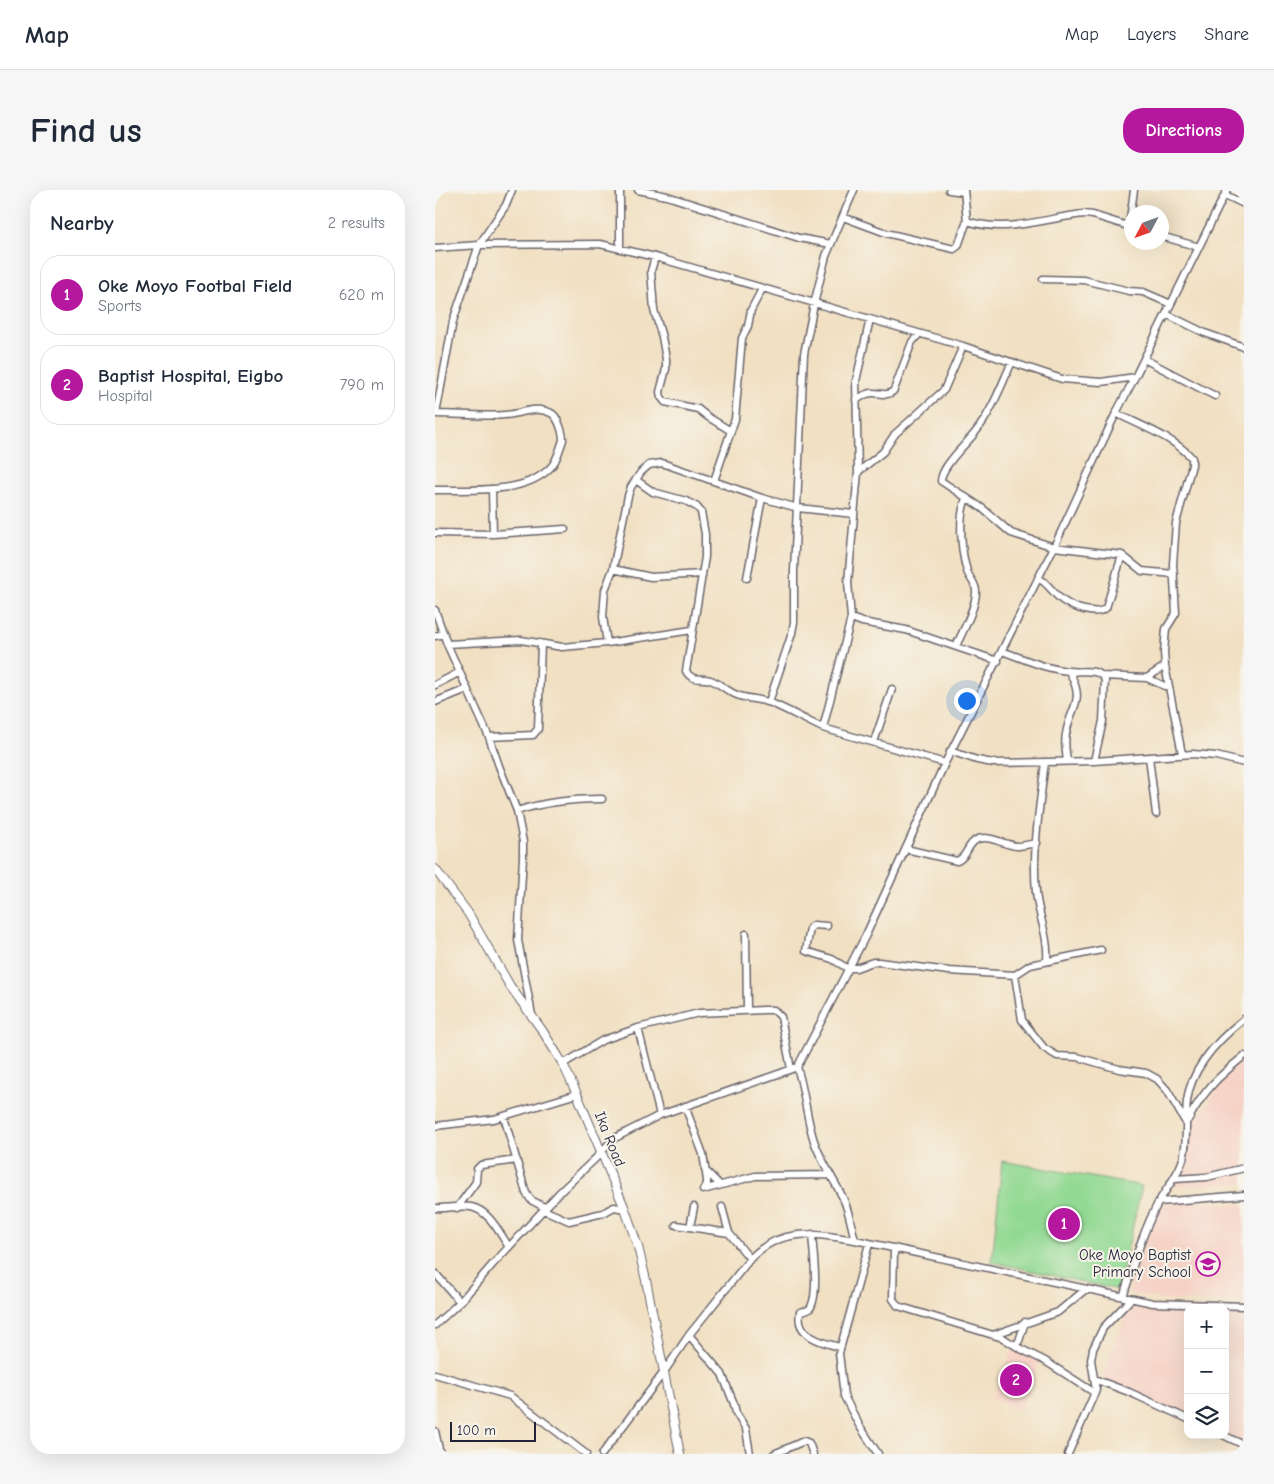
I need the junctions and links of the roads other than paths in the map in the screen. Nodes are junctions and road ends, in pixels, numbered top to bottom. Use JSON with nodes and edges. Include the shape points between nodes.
{"nodes":[{"id":1,"x":512,"y":190,"type":"edge"},
{"id":2,"x":620,"y":190,"type":"edge"},
{"id":3,"x":638,"y":190,"type":"edge"},
{"id":4,"x":854,"y":190,"type":"edge"},
{"id":5,"x":949,"y":190,"type":"edge"},
{"id":6,"x":1134,"y":190,"type":"edge"},
{"id":7,"x":964,"y":191,"type":"edge"},
{"id":8,"x":1226,"y":193,"type":"edge"},
{"id":9,"x":1244,"y":204,"type":"edge"},
{"id":10,"x":1132,"y":205,"type":"edge"},
{"id":11,"x":843,"y":218,"type":"junction"},
{"id":12,"x":967,"y":221,"type":"junction"},
{"id":13,"x":1124,"y":224,"type":"edge"},
{"id":14,"x":1169,"y":238,"type":"edge"},
{"id":15,"x":831,"y":244,"type":"junction"},
{"id":16,"x":479,"y":245,"type":"junction"},
{"id":17,"x":1199,"y":247,"type":"junction"},
{"id":18,"x":435,"y":248,"type":"edge"},
{"id":19,"x":620,"y":249,"type":"junction"},
{"id":20,"x":655,"y":257,"type":"junction"},
{"id":21,"x":1043,"y":279,"type":"dead end"},
{"id":22,"x":761,"y":289,"type":"junction"},
{"id":23,"x":814,"y":304,"type":"junction"},
{"id":24,"x":1171,"y":304,"type":"junction"},
{"id":25,"x":1166,"y":314,"type":"junction"},
{"id":26,"x":870,"y":320,"type":"junction"},
{"id":27,"x":919,"y":334,"type":"junction"},
{"id":28,"x":963,"y":346,"type":"junction"},
{"id":29,"x":1244,"y":347,"type":"edge"},
{"id":30,"x":1144,"y":359,"type":"junction"},
{"id":31,"x":1012,"y":362,"type":"junction"},
{"id":32,"x":1135,"y":378,"type":"junction"},
{"id":33,"x":1215,"y":396,"type":"dead end"},
{"id":34,"x":856,"y":400,"type":"junction"},
{"id":35,"x":1116,"y":413,"type":"junction"},
{"id":36,"x":435,"y":415,"type":"edge"},
{"id":37,"x":731,"y":431,"type":"junction"},
{"id":38,"x":858,"y":472,"type":"junction"},
{"id":39,"x":636,"y":480,"type":"junction"},
{"id":40,"x":714,"y":481,"type":"junction"},
{"id":41,"x":492,"y":488,"type":"junction"},
{"id":42,"x":435,"y":490,"type":"edge"},
{"id":43,"x":762,"y":498,"type":"junction"},
{"id":44,"x":966,"y":499,"type":"junction"},
{"id":45,"x":798,"y":508,"type":"junction"},
{"id":46,"x":854,"y":514,"type":"junction"},
{"id":47,"x":565,"y":529,"type":"dead end"},
{"id":48,"x":435,"y":533,"type":"edge"},
{"id":49,"x":493,"y":534,"type":"junction"},
{"id":50,"x":1054,"y":547,"type":"junction"},
{"id":51,"x":1122,"y":555,"type":"junction"},
{"id":52,"x":613,"y":569,"type":"junction"},
{"id":53,"x":702,"y":574,"type":"junction"},
{"id":54,"x":1174,"y":574,"type":"junction"},
{"id":55,"x":747,"y":578,"type":"dead end"},
{"id":56,"x":1039,"y":578,"type":"junction"},
{"id":57,"x":435,"y":610,"type":"edge"},
{"id":58,"x":851,"y":618,"type":"junction"},
{"id":59,"x":862,"y":622,"type":"junction"},
{"id":60,"x":849,"y":629,"type":"junction"},
{"id":61,"x":692,"y":630,"type":"junction"},
{"id":62,"x":444,"y":634,"type":"junction"},
{"id":63,"x":435,"y":636,"type":"edge"},
{"id":64,"x":607,"y":643,"type":"junction"},
{"id":65,"x":447,"y":644,"type":"junction"},
{"id":66,"x":541,"y":644,"type":"junction"},
{"id":67,"x":956,"y":646,"type":"junction"},
{"id":68,"x":1002,"y":651,"type":"junction"},
{"id":69,"x":998,"y":661,"type":"junction"},
{"id":70,"x":1165,"y":666,"type":"junction"},
{"id":71,"x":1069,"y":671,"type":"junction"},
{"id":72,"x":460,"y":672,"type":"junction"},
{"id":73,"x":1103,"y":676,"type":"junction"},
{"id":74,"x":1147,"y":678,"type":"junction"},
{"id":75,"x":435,"y":685,"type":"edge"},
{"id":76,"x":1169,"y":688,"type":"junction"},
{"id":77,"x":467,"y":689,"type":"junction"},
{"id":78,"x":892,"y":689,"type":"dead end"},
{"id":79,"x":435,"y":702,"type":"edge"},
{"id":80,"x":769,"y":702,"type":"junction"},
{"id":81,"x":823,"y":728,"type":"junction"},
{"id":82,"x":489,"y":737,"type":"junction"},
{"id":83,"x":874,"y":742,"type":"junction"},
{"id":84,"x":951,"y":751,"type":"junction"},
{"id":85,"x":1182,"y":754,"type":"junction"},
{"id":86,"x":1149,"y":757,"type":"junction"},
{"id":87,"x":1094,"y":761,"type":"junction"},
{"id":88,"x":1045,"y":762,"type":"junction"},
{"id":89,"x":1067,"y":762,"type":"junction"},
{"id":90,"x":945,"y":763,"type":"junction"},
{"id":91,"x":1244,"y":764,"type":"edge"},
{"id":92,"x":602,"y":799,"type":"dead end"},
{"id":93,"x":517,"y":811,"type":"junction"},
{"id":94,"x":1155,"y":814,"type":"dead end"},
{"id":95,"x":1037,"y":843,"type":"junction"},
{"id":96,"x":906,"y":849,"type":"junction"},
{"id":97,"x":435,"y":869,"type":"edge"},
{"id":98,"x":827,"y":926,"type":"dead end"},
{"id":99,"x":746,"y":934,"type":"dead end"},
{"id":100,"x":1101,"y":950,"type":"dead end"},
{"id":101,"x":1047,"y":960,"type":"junction"},
{"id":102,"x":847,"y":968,"type":"junction"},
{"id":103,"x":1015,"y":975,"type":"junction"},
{"id":104,"x":747,"y":1010,"type":"junction"},
{"id":105,"x":533,"y":1019,"type":"junction"},
{"id":106,"x":1244,"y":1019,"type":"edge"},
{"id":107,"x":638,"y":1028,"type":"junction"},
{"id":108,"x":1244,"y":1056,"type":"edge"},
{"id":109,"x":563,"y":1064,"type":"junction"},
{"id":110,"x":794,"y":1068,"type":"junction"},
{"id":111,"x":577,"y":1094,"type":"junction"},
{"id":112,"x":685,"y":1106,"type":"junction"},
{"id":113,"x":660,"y":1115,"type":"junction"},
{"id":114,"x":504,"y":1117,"type":"junction"},
{"id":115,"x":1186,"y":1123,"type":"junction"},
{"id":116,"x":435,"y":1126,"type":"edge"},
{"id":117,"x":600,"y":1152,"type":"junction"},
{"id":118,"x":517,"y":1160,"type":"junction"},
{"id":119,"x":1244,"y":1168,"type":"edge"},
{"id":120,"x":705,"y":1170,"type":"junction"},
{"id":121,"x":830,"y":1175,"type":"junction"},
{"id":122,"x":1174,"y":1179,"type":"junction"},
{"id":123,"x":720,"y":1185,"type":"junction"},
{"id":124,"x":1244,"y":1195,"type":"edge"},
{"id":125,"x":1159,"y":1202,"type":"junction"},
{"id":126,"x":694,"y":1207,"type":"dead end"},
{"id":127,"x":722,"y":1207,"type":"dead end"},
{"id":128,"x":435,"y":1208,"type":"edge"},
{"id":129,"x":457,"y":1208,"type":"junction"},
{"id":130,"x":545,"y":1209,"type":"junction"},
{"id":131,"x":625,"y":1209,"type":"junction"},
{"id":132,"x":676,"y":1225,"type":"dead end"},
{"id":133,"x":690,"y":1227,"type":"junction"},
{"id":134,"x":729,"y":1233,"type":"junction"},
{"id":135,"x":812,"y":1234,"type":"junction"},
{"id":136,"x":855,"y":1240,"type":"junction"},
{"id":137,"x":869,"y":1244,"type":"junction"},
{"id":138,"x":509,"y":1247,"type":"junction"},
{"id":139,"x":894,"y":1250,"type":"junction"},
{"id":140,"x":750,"y":1260,"type":"junction"},
{"id":141,"x":435,"y":1273,"type":"edge"},
{"id":142,"x":1086,"y":1289,"type":"junction"},
{"id":143,"x":1123,"y":1297,"type":"junction"},
{"id":144,"x":1131,"y":1299,"type":"junction"},
{"id":145,"x":460,"y":1302,"type":"junction"},
{"id":146,"x":1244,"y":1306,"type":"edge"},
{"id":147,"x":1025,"y":1322,"type":"junction"},
{"id":148,"x":435,"y":1324,"type":"edge"},
{"id":149,"x":689,"y":1335,"type":"junction"},
{"id":150,"x":993,"y":1335,"type":"junction"},
{"id":151,"x":1015,"y":1346,"type":"junction"},
{"id":152,"x":840,"y":1347,"type":"junction"},
{"id":153,"x":664,"y":1372,"type":"junction"},
{"id":154,"x":435,"y":1374,"type":"edge"},
{"id":155,"x":1094,"y":1379,"type":"junction"},
{"id":156,"x":1107,"y":1384,"type":"junction"},
{"id":157,"x":1095,"y":1392,"type":"junction"},
{"id":158,"x":1184,"y":1417,"type":"edge"},
{"id":159,"x":435,"y":1431,"type":"edge"},
{"id":160,"x":1229,"y":1438,"type":"edge"},
{"id":161,"x":1244,"y":1445,"type":"edge"},
{"id":162,"x":440,"y":1454,"type":"edge"},
{"id":163,"x":586,"y":1454,"type":"edge"},
{"id":164,"x":602,"y":1454,"type":"edge"},
{"id":165,"x":679,"y":1454,"type":"edge"},
{"id":166,"x":751,"y":1454,"type":"edge"},
{"id":167,"x":774,"y":1454,"type":"edge"},
{"id":168,"x":813,"y":1454,"type":"edge"},
{"id":169,"x":878,"y":1454,"type":"edge"},
{"id":170,"x":1068,"y":1454,"type":"edge"}],
"edges":[{"from":1,"to":16,"type":"street","via":[[506,205]]},
{"from":2,"to":19,"type":"street"},
{"from":3,"to":15,"type":"street","via":[[667,196],[799,238]]},
{"from":4,"to":11,"type":"street"},
{"from":5,"to":7,"type":"street"},
{"from":6,"to":10,"type":"street"},
{"from":7,"to":12,"type":"street"},
{"from":8,"to":9,"type":"street"},
{"from":8,"to":17,"type":"street"},
{"from":11,"to":12,"type":"street","via":[[886,233],[954,249],[959,246]]},
{"from":11,"to":15,"type":"street"},
{"from":12,"to":13,"type":"street","via":[[996,227],[1084,214]]},
{"from":14,"to":17,"type":"street"},
{"from":15,"to":23,"type":"street"},
{"from":16,"to":18,"type":"street"},
{"from":16,"to":19,"type":"street","via":[[594,243]]},
{"from":16,"to":36,"type":"street","via":[[453,321]]},
{"from":17,"to":24,"type":"street"},
{"from":19,"to":20,"type":"street"},
{"from":20,"to":22,"type":"street"},
{"from":20,"to":37,"type":"street","via":[[651,271],[654,310],[666,359],[661,397],[665,402],[698,409]]},
{"from":21,"to":24,"type":"street","via":[[1084,280],[1143,292]]},
{"from":22,"to":23,"type":"street"},
{"from":22,"to":37,"type":"street","via":[[740,347],[735,419]]},
{"from":23,"to":26,"type":"street"},
{"from":23,"to":45,"type":"street","via":[[802,368]]},
{"from":24,"to":25,"type":"street"},
{"from":25,"to":29,"type":"street"},
{"from":25,"to":30,"type":"street"},
{"from":26,"to":27,"type":"street"},
{"from":26,"to":34,"type":"street","via":[[857,369]]},
{"from":27,"to":28,"type":"street"},
{"from":27,"to":34,"type":"street","via":[[911,342],[895,390],[888,395],[870,393]]},
{"from":28,"to":31,"type":"street"},
{"from":28,"to":38,"type":"street","via":[[944,390],[895,434],[883,452]]},
{"from":30,"to":32,"type":"street"},
{"from":30,"to":33,"type":"street"},
{"from":31,"to":32,"type":"street","via":[[1071,380],[1101,382]]},
{"from":31,"to":44,"type":"street","via":[[979,428],[941,477],[944,484]]},
{"from":32,"to":35,"type":"street"},
{"from":34,"to":38,"type":"street"},
{"from":35,"to":50,"type":"street"},
{"from":35,"to":54,"type":"street","via":[[1173,442],[1192,458],[1176,523]]},
{"from":36,"to":41,"type":"street","via":[[504,415],[536,410],[550,412],[556,417],[563,440],[551,468],[532,481]]},
{"from":37,"to":40,"type":"street"},
{"from":38,"to":46,"type":"street"},
{"from":39,"to":40,"type":"street","via":[[649,465],[662,463]]},
{"from":39,"to":52,"type":"street","via":[[629,496]]},
{"from":39,"to":53,"type":"street","via":[[653,492],[686,501],[701,512],[705,534]]},
{"from":40,"to":43,"type":"street"},
{"from":41,"to":42,"type":"street"},
{"from":41,"to":49,"type":"street"},
{"from":43,"to":45,"type":"street"},
{"from":43,"to":55,"type":"street"},
{"from":44,"to":50,"type":"street","via":[[1011,533]]},
{"from":44,"to":67,"type":"street","via":[[961,516],[962,539],[967,571],[975,584],[976,595]]},
{"from":45,"to":46,"type":"street"},
{"from":45,"to":80,"type":"street","via":[[794,622]]},
{"from":46,"to":58,"type":"street","via":[[848,582]]},
{"from":47,"to":49,"type":"street"},
{"from":48,"to":49,"type":"street"},
{"from":50,"to":51,"type":"street"},
{"from":50,"to":56,"type":"street"},
{"from":51,"to":54,"type":"street","via":[[1142,571]]},
{"from":51,"to":56,"type":"street","via":[[1105,608],[1100,612],[1067,603]]},
{"from":52,"to":53,"type":"street","via":[[660,578]]},
{"from":52,"to":64,"type":"street","via":[[605,590],[603,613]]},
{"from":53,"to":61,"type":"street"},
{"from":54,"to":70,"type":"street","via":[[1177,613],[1166,629]]},
{"from":56,"to":68,"type":"street"},
{"from":57,"to":62,"type":"street"},
{"from":58,"to":59,"type":"street"},
{"from":58,"to":60,"type":"street"},
{"from":59,"to":60,"type":"street"},
{"from":59,"to":67,"type":"street","via":[[900,628]]},
{"from":60,"to":81,"type":"street"},
{"from":61,"to":64,"type":"street"},
{"from":61,"to":80,"type":"street","via":[[686,671],[689,676],[713,681],[739,696]]},
{"from":62,"to":63,"type":"street"},
{"from":62,"to":65,"type":"street"},
{"from":64,"to":66,"type":"street","via":[[562,647]]},
{"from":65,"to":66,"type":"street","via":[[515,640]]},
{"from":65,"to":72,"type":"street"},
{"from":66,"to":82,"type":"street","via":[[536,733]]},
{"from":67,"to":69,"type":"street"},
{"from":68,"to":69,"type":"street"},
{"from":68,"to":71,"type":"street","via":[[1050,668]]},
{"from":69,"to":84,"type":"street"},
{"from":70,"to":74,"type":"street"},
{"from":70,"to":76,"type":"street"},
{"from":71,"to":73,"type":"street","via":[[1098,672]]},
{"from":71,"to":89,"type":"street","via":[[1078,691],[1066,732]]},
{"from":72,"to":75,"type":"street"},
{"from":72,"to":77,"type":"street"},
{"from":73,"to":74,"type":"street"},
{"from":73,"to":87,"type":"street","via":[[1103,721]]},
{"from":74,"to":76,"type":"street"},
{"from":76,"to":85,"type":"street"},
{"from":77,"to":79,"type":"street"},
{"from":77,"to":82,"type":"street"},
{"from":78,"to":83,"type":"street"},
{"from":80,"to":81,"type":"street"},
{"from":81,"to":83,"type":"street"},
{"from":82,"to":93,"type":"street"},
{"from":83,"to":90,"type":"street"},
{"from":84,"to":88,"type":"street","via":[[993,763]]},
{"from":84,"to":90,"type":"street"},
{"from":85,"to":86,"type":"street"},
{"from":85,"to":91,"type":"street","via":[[1203,754]]},
{"from":86,"to":87,"type":"street"},
{"from":86,"to":94,"type":"street"},
{"from":87,"to":89,"type":"street"},
{"from":88,"to":89,"type":"street"},
{"from":88,"to":95,"type":"street"},
{"from":90,"to":96,"type":"street"},
{"from":92,"to":93,"type":"street","via":[[578,799]]},
{"from":93,"to":105,"type":"street","via":[[523,842],[518,940]]},
{"from":95,"to":96,"type":"street","via":[[1018,846],[983,838],[972,842],[957,861]]},
{"from":95,"to":101,"type":"street","via":[[1036,893],[1048,950]]},
{"from":96,"to":102,"type":"street"},
{"from":97,"to":105,"type":"street","name":"Ika Road","via":[[468,913],[503,975]]},
{"from":98,"to":102,"type":"street","via":[[814,925],[810,928],[806,951],[832,958]]},
{"from":99,"to":104,"type":"street"},
{"from":100,"to":101,"type":"street"},
{"from":101,"to":103,"type":"street","via":[[1029,964]]},
{"from":102,"to":103,"type":"street","via":[[879,962]]},
{"from":102,"to":110,"type":"street"},
{"from":103,"to":115,"type":"street","via":[[1022,1020],[1044,1048],[1057,1056],[1077,1057],[1146,1073],[1167,1090]]},
{"from":104,"to":107,"type":"street","via":[[699,1013]]},
{"from":104,"to":110,"type":"street","via":[[774,1010],[778,1013]]},
{"from":105,"to":109,"type":"street","name":"Ika Road"},
{"from":106,"to":115,"type":"street","via":[[1216,1044],[1195,1077],[1187,1101]]},
{"from":107,"to":109,"type":"street","via":[[603,1040]]},
{"from":107,"to":113,"type":"street"},
{"from":108,"to":115,"type":"street","via":[[1199,1099]]},
{"from":109,"to":111,"type":"street","name":"Ika Road"},
{"from":110,"to":112,"type":"street"},
{"from":110,"to":121,"type":"street","via":[[805,1095],[815,1142]]},
{"from":111,"to":114,"type":"street"},
{"from":111,"to":117,"type":"street","name":"Ika Road"},
{"from":112,"to":113,"type":"street"},
{"from":112,"to":120,"type":"street","via":[[703,1154]]},
{"from":113,"to":117,"type":"street","via":[[613,1139]]},
{"from":114,"to":116,"type":"street"},
{"from":114,"to":118,"type":"street"},
{"from":115,"to":122,"type":"street","via":[[1183,1160]]},
{"from":117,"to":130,"type":"street"},
{"from":117,"to":131,"type":"street","name":"Ika Road"},
{"from":118,"to":129,"type":"street","via":[[481,1165],[477,1169],[476,1182]]},
{"from":118,"to":130,"type":"street","via":[[528,1197]]},
{"from":119,"to":122,"type":"street","via":[[1207,1177]]},
{"from":120,"to":123,"type":"street"},
{"from":120,"to":123,"type":"street","via":[[707,1184],[703,1190]]},
{"from":121,"to":123,"type":"street","via":[[755,1176]]},
{"from":121,"to":136,"type":"street","via":[[843,1197]]},
{"from":122,"to":125,"type":"street"},
{"from":124,"to":125,"type":"street"},
{"from":125,"to":143,"type":"street","via":[[1144,1232]]},
{"from":126,"to":133,"type":"street"},
{"from":127,"to":134,"type":"street"},
{"from":128,"to":129,"type":"street"},
{"from":129,"to":138,"type":"street","via":[[473,1207],[480,1211]]},
{"from":130,"to":131,"type":"street","via":[[569,1221],[614,1207]]},
{"from":130,"to":138,"type":"street"},
{"from":131,"to":153,"type":"street","name":"Ika Road","via":[[644,1272]]},
{"from":132,"to":133,"type":"street"},
{"from":133,"to":134,"type":"street"},
{"from":134,"to":140,"type":"street"},
{"from":135,"to":136,"type":"street"},
{"from":135,"to":140,"type":"street","via":[[775,1241]]},
{"from":135,"to":152,"type":"street","via":[[814,1291],[811,1307],[800,1312],[800,1322],[813,1339]]},
{"from":136,"to":137,"type":"street"},
{"from":137,"to":139,"type":"street"},
{"from":137,"to":152,"type":"street"},
{"from":138,"to":145,"type":"street"},
{"from":139,"to":142,"type":"street"},
{"from":139,"to":150,"type":"street","via":[[893,1299],[898,1306]]},
{"from":140,"to":149,"type":"street"},
{"from":141,"to":145,"type":"street"},
{"from":142,"to":143,"type":"street"},
{"from":142,"to":147,"type":"street","via":[[1063,1309]]},
{"from":143,"to":144,"type":"street"},
{"from":144,"to":146,"type":"street","via":[[1167,1304]]},
{"from":144,"to":155,"type":"street","via":[[1097,1338],[1091,1360]]},
{"from":145,"to":148,"type":"street"},
{"from":147,"to":150,"type":"street"},
{"from":147,"to":151,"type":"street"},
{"from":149,"to":153,"type":"street"},
{"from":149,"to":166,"type":"street","via":[[722,1374],[746,1429]]},
{"from":150,"to":151,"type":"street"},
{"from":151,"to":157,"type":"street"},
{"from":152,"to":169,"type":"street","via":[[844,1396]]},
{"from":153,"to":164,"type":"street"},
{"from":153,"to":165,"type":"street","name":"Ika Road"},
{"from":154,"to":163,"type":"street","via":[[510,1396]]},
{"from":155,"to":156,"type":"street"},
{"from":155,"to":157,"type":"street"},
{"from":156,"to":157,"type":"street"},
{"from":156,"to":158,"type":"street"},
{"from":157,"to":170,"type":"street"},
{"from":159,"to":162,"type":"street"},
{"from":160,"to":161,"type":"street"},
{"from":167,"to":168,"type":"street","via":[[804,1441],[809,1443]]}]}
